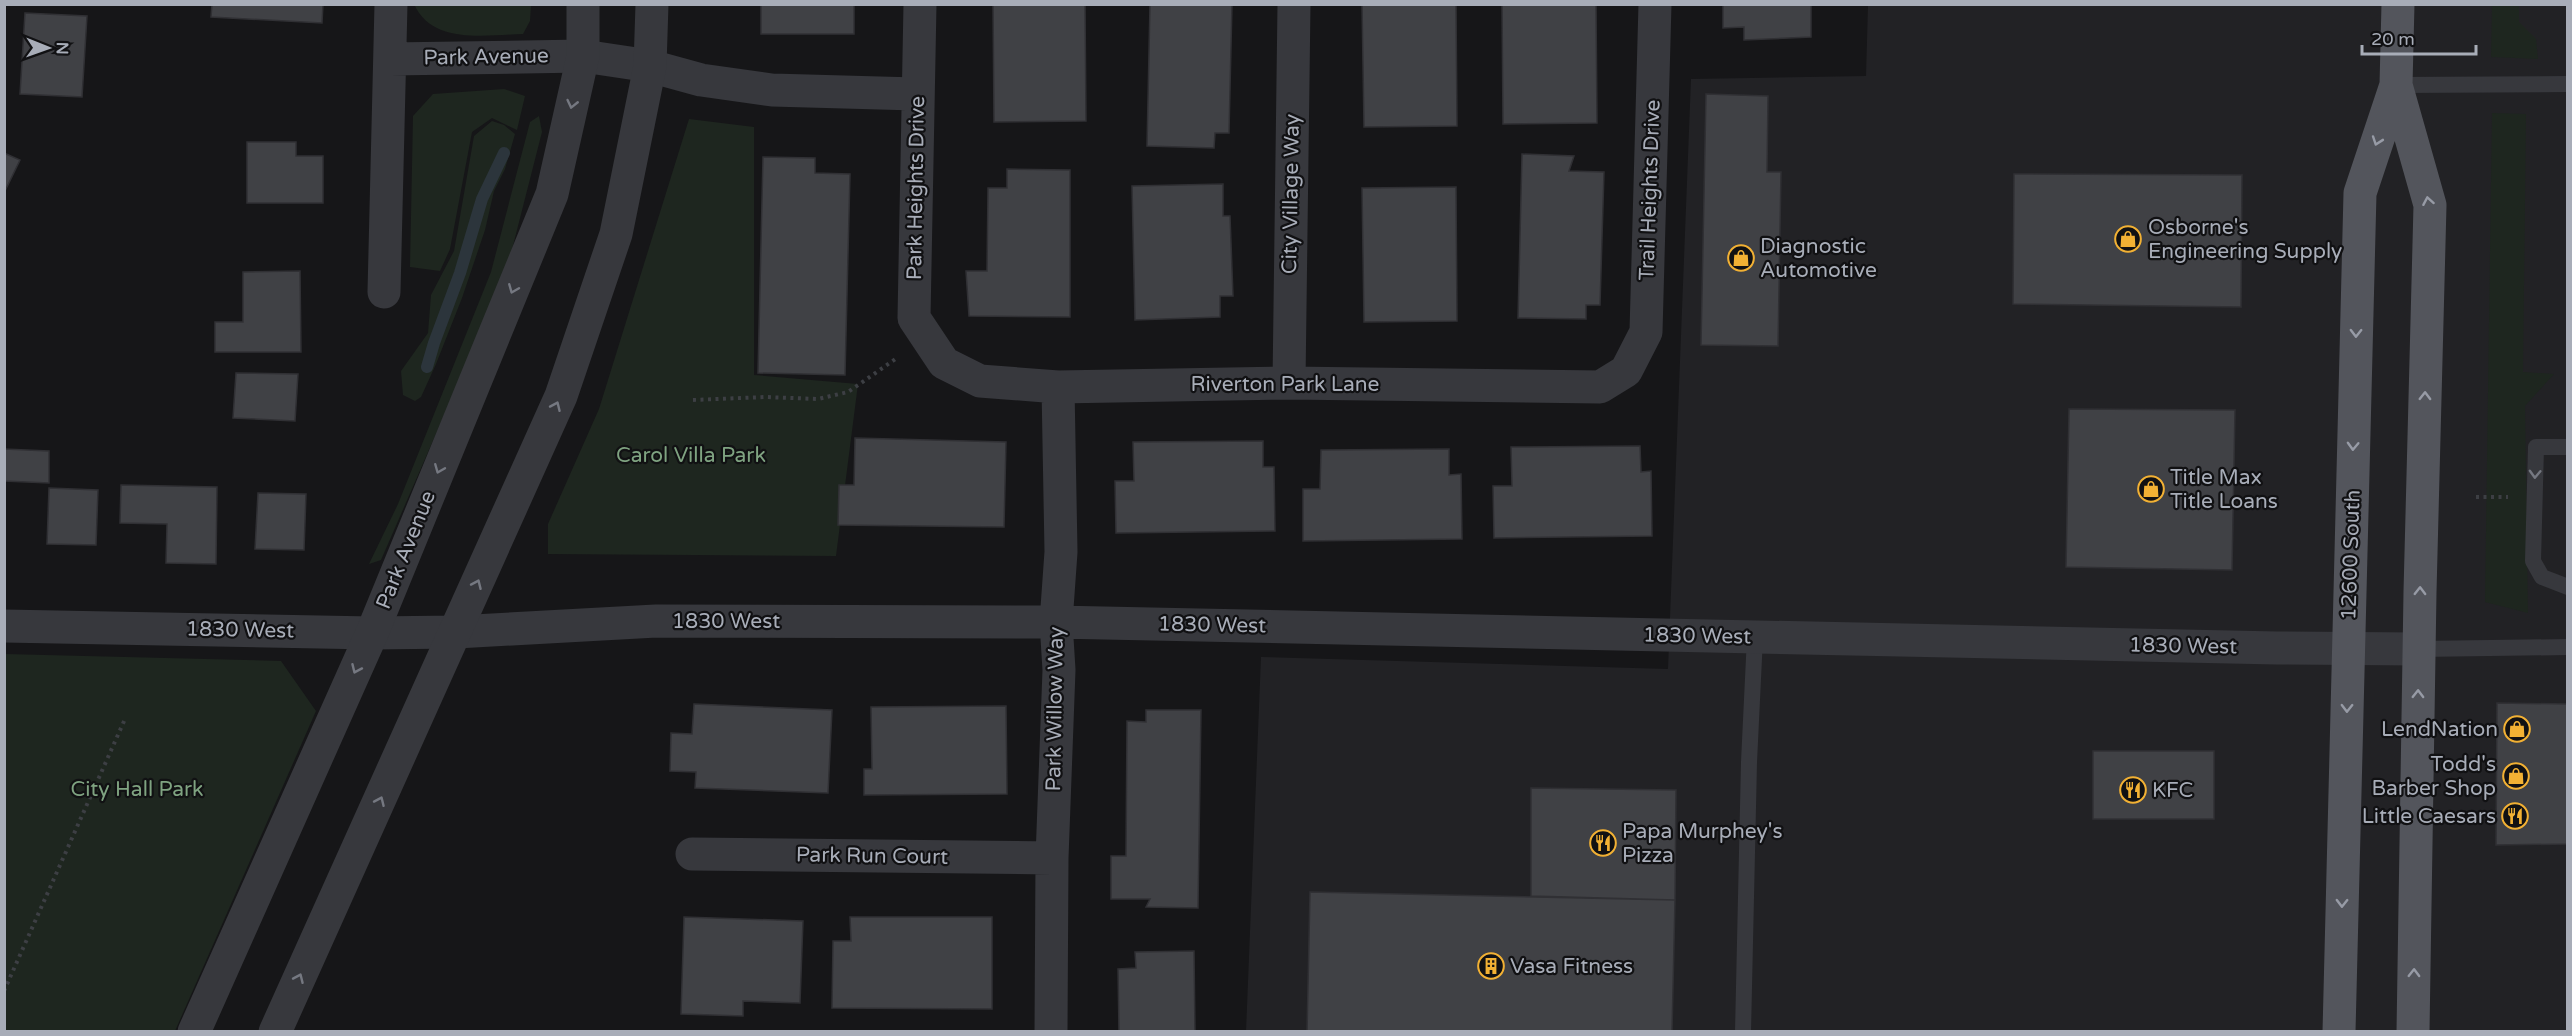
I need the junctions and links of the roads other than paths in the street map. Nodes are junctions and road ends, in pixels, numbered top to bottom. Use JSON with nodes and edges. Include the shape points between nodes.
{"nodes":[{"id":1,"x":391,"y":4,"type":"edge"},
{"id":2,"x":584,"y":4,"type":"edge"},
{"id":3,"x":652,"y":4,"type":"edge"},
{"id":4,"x":920,"y":4,"type":"edge"},
{"id":5,"x":1294,"y":4,"type":"edge"},
{"id":6,"x":1655,"y":4,"type":"edge"},
{"id":7,"x":2398,"y":4,"type":"edge"},
{"id":8,"x":583,"y":56,"type":"junction"},
{"id":9,"x":390,"y":59,"type":"junction"},
{"id":10,"x":650,"y":66,"type":"junction"},
{"id":11,"x":2568,"y":84,"type":"edge"},
{"id":12,"x":2396,"y":85,"type":"junction"},
{"id":13,"x":916,"y":94,"type":"junction"},
{"id":14,"x":384,"y":292,"type":"dead end"},
{"id":15,"x":944,"y":363,"type":"joint"},
{"id":16,"x":1626,"y":371,"type":"joint"},
{"id":17,"x":1288,"y":383,"type":"junction"},
{"id":18,"x":1059,"y":387,"type":"junction"},
{"id":19,"x":2568,"y":447,"type":"edge"},
{"id":20,"x":2568,"y":587,"type":"edge"},
{"id":21,"x":1056,"y":622,"type":"junction"},
{"id":22,"x":4,"y":626,"type":"edge"},
{"id":23,"x":456,"y":632,"type":"junction"},
{"id":24,"x":372,"y":633,"type":"junction"},
{"id":25,"x":1755,"y":637,"type":"junction"},
{"id":26,"x":2568,"y":647,"type":"edge"},
{"id":27,"x":2348,"y":650,"type":"junction"},
{"id":28,"x":2419,"y":650,"type":"junction"},
{"id":29,"x":692,"y":854,"type":"dead end"},
{"id":30,"x":1052,"y":858,"type":"junction"},
{"id":31,"x":194,"y":1032,"type":"edge"},
{"id":32,"x":275,"y":1032,"type":"edge"},
{"id":33,"x":1051,"y":1032,"type":"edge"},
{"id":34,"x":1743,"y":1032,"type":"edge"},
{"id":35,"x":2339,"y":1032,"type":"edge"},
{"id":36,"x":2413,"y":1032,"type":"edge"}],
"edges":[{"from":1,"to":9,"type":"street"},
{"from":2,"to":8,"type":"street","name":"Park Avenue"},
{"from":3,"to":10,"type":"street"},
{"from":4,"to":13,"type":"street","name":"Park Heights Drive"},
{"from":5,"to":17,"type":"street","name":"City Village Way"},
{"from":6,"to":16,"type":"street","name":"Trail Heights Drive","via":[[1646,332]]},
{"from":7,"to":12,"type":"main road","name":"12600 South"},
{"from":8,"to":9,"type":"street","name":"Park Avenue"},
{"from":8,"to":10,"type":"street","name":"Park Avenue"},
{"from":8,"to":24,"type":"street","name":"Park Avenue","one_way":true,"via":[[552,194]]},
{"from":9,"to":14,"type":"street"},
{"from":10,"to":13,"type":"street","name":"Park Avenue","via":[[701,80],[772,90]]},
{"from":23,"to":10,"type":"street","one_way":true,"via":[[568,375],[616,234]]},
{"from":11,"to":12,"type":"lane"},
{"from":12,"to":27,"type":"main road","name":"12600 South","one_way":true,"via":[[2360,193]]},
{"from":28,"to":12,"type":"main road","name":"12600 South","one_way":true,"via":[[2430,205]]},
{"from":13,"to":15,"type":"street","name":"Park Heights Drive","via":[[914,318]]},
{"from":15,"to":18,"type":"street","name":"Riverton Park Lane","via":[[980,381]]},
{"from":16,"to":17,"type":"street","name":"Riverton Park Lane","via":[[1600,387]]},
{"from":17,"to":18,"type":"street","name":"Riverton Park Lane"},
{"from":18,"to":21,"type":"street","name":"Park Willow Way","via":[[1061,552]]},
{"from":19,"to":20,"type":"lane","one_way":true,"via":[[2536,447],[2533,561],[2542,577]]},
{"from":21,"to":23,"type":"street","name":"1830 West","via":[[656,621]]},
{"from":21,"to":25,"type":"street","name":"1830 West"},
{"from":21,"to":30,"type":"street","name":"Park Willow Way","via":[[1059,669]]},
{"from":22,"to":24,"type":"street","name":"1830 West"},
{"from":23,"to":24,"type":"street","name":"1830 West"},
{"from":32,"to":23,"type":"street","one_way":true},
{"from":24,"to":31,"type":"street","name":"Park Avenue","one_way":true},
{"from":25,"to":27,"type":"street","name":"1830 West"},
{"from":25,"to":34,"type":"lane"},
{"from":26,"to":28,"type":"lane"},
{"from":27,"to":28,"type":"street","name":"1830 West"},
{"from":27,"to":35,"type":"main road","name":"12600 South","one_way":true},
{"from":36,"to":28,"type":"main road","name":"12600 South","one_way":true},
{"from":29,"to":30,"type":"street","name":"Park Run Court"},
{"from":30,"to":33,"type":"street","name":"Park Willow Way"}]}
